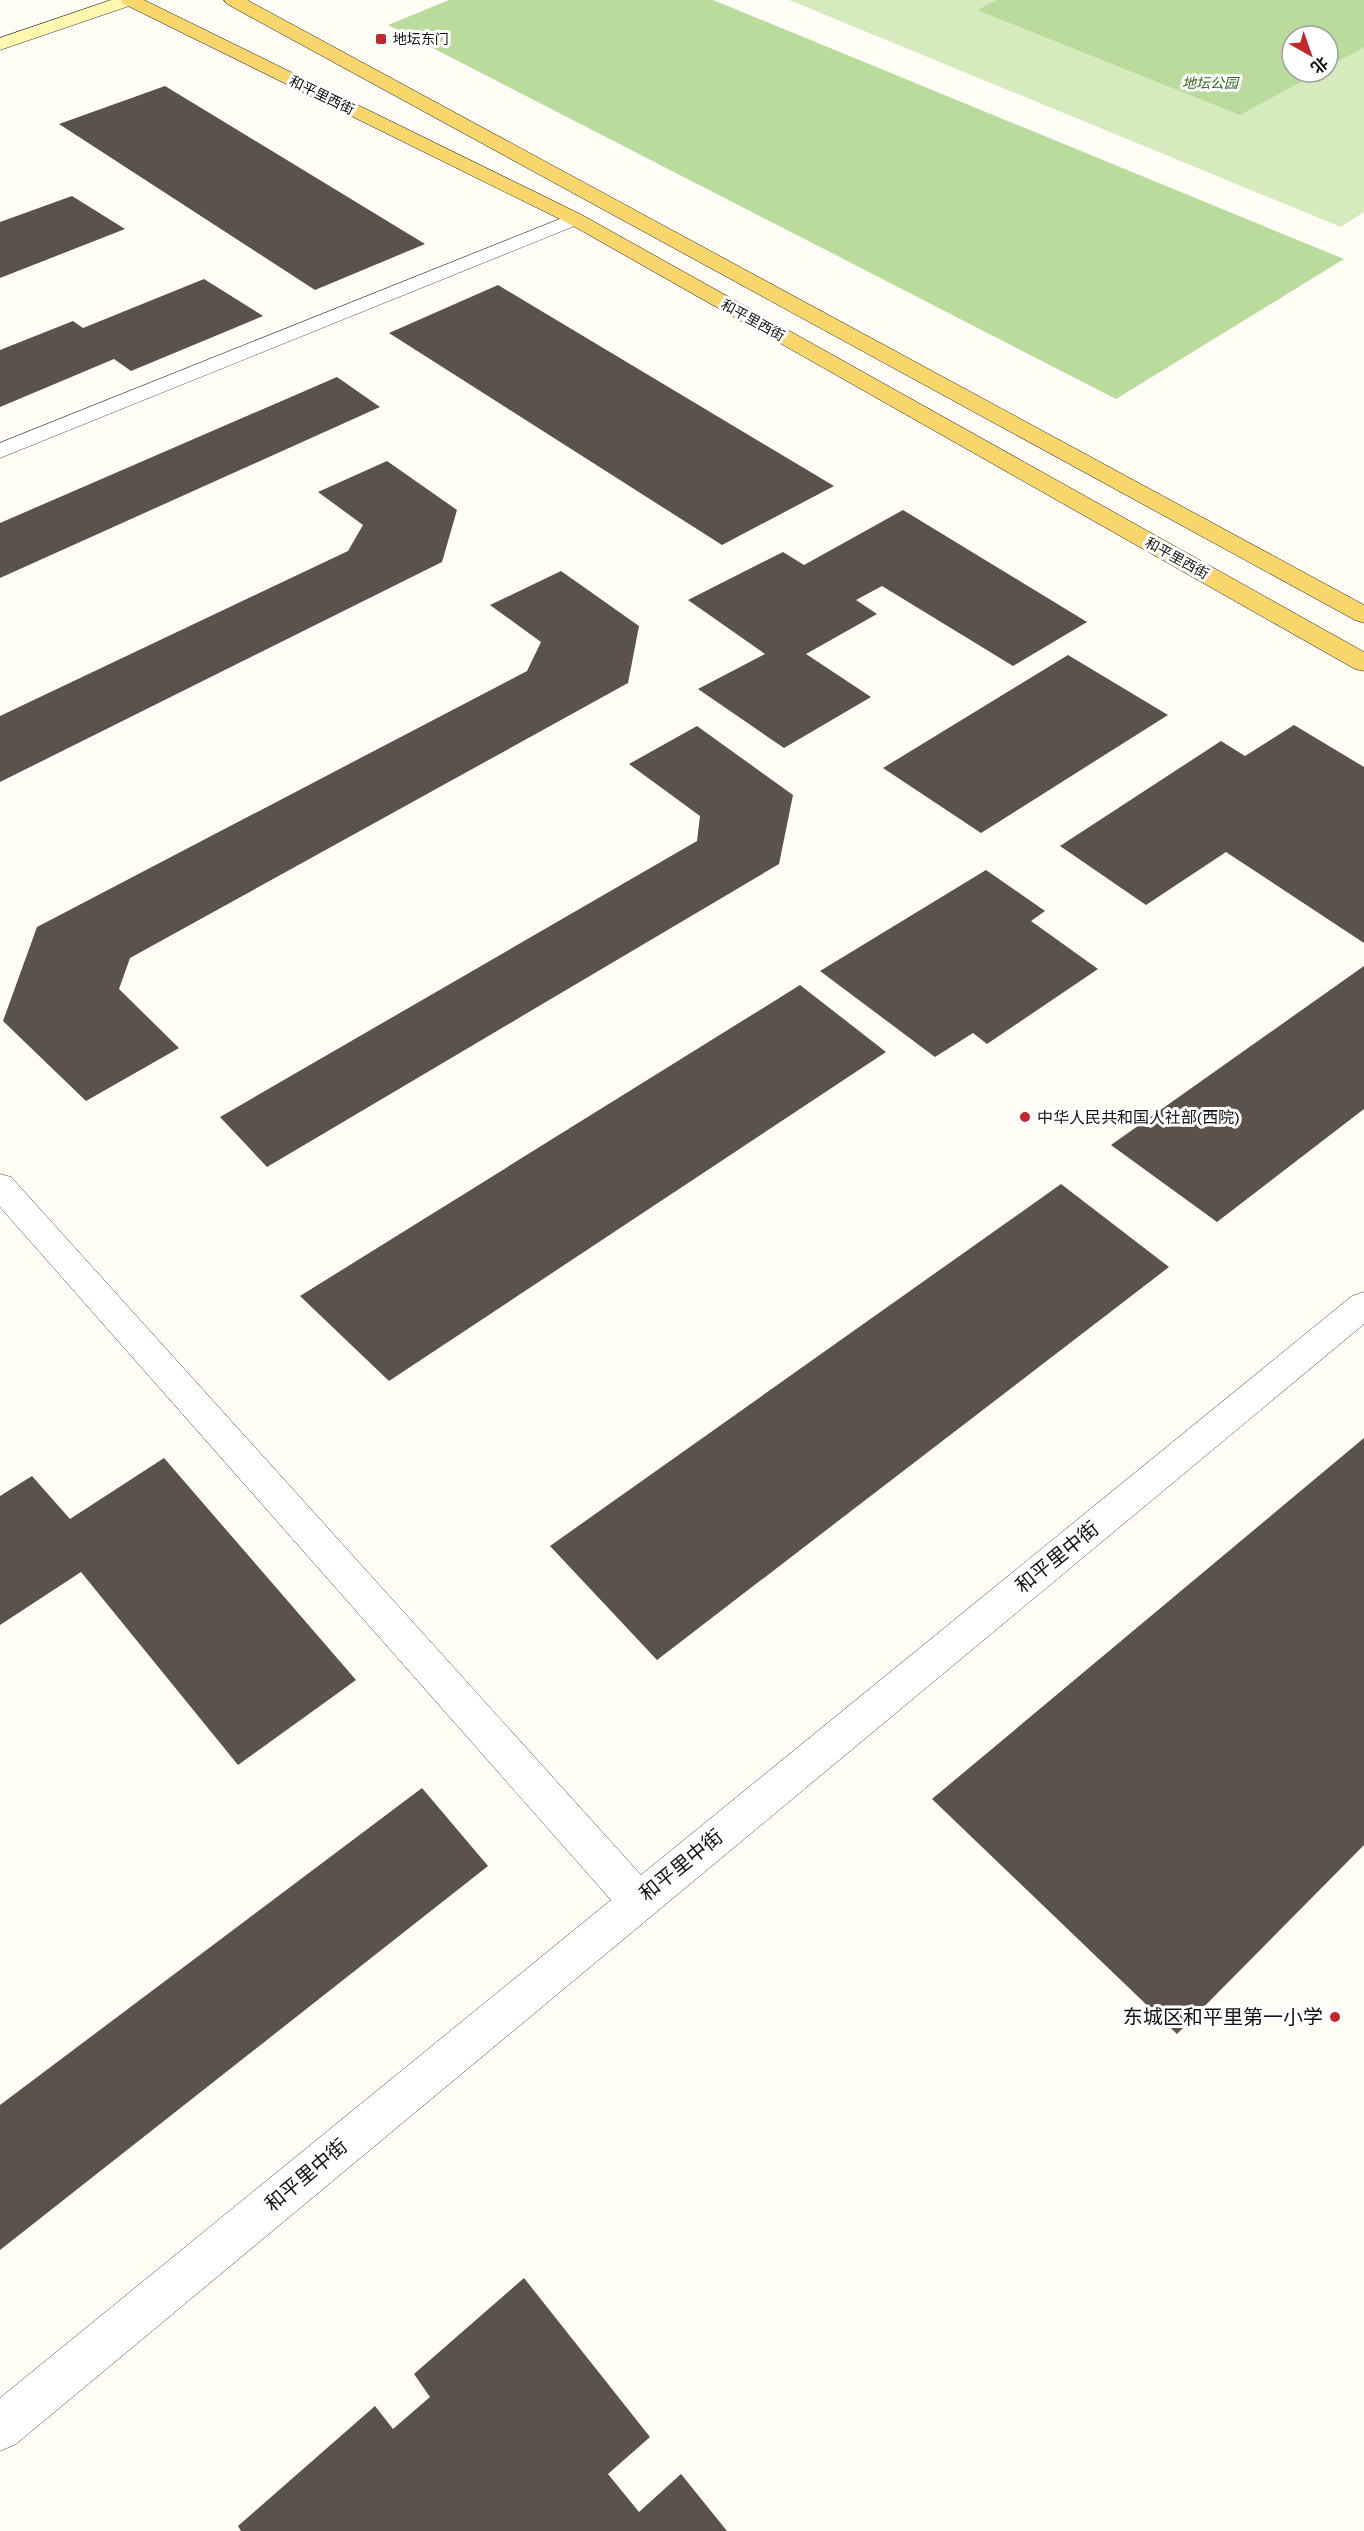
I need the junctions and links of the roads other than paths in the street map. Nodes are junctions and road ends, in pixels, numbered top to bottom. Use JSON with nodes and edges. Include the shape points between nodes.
{"nodes":[{"id":1,"x":129,"y":0,"type":"edge"},
{"id":2,"x":233,"y":0,"type":"edge"},
{"id":3,"x":0,"y":44,"type":"edge"},
{"id":4,"x":575,"y":219,"type":"junction"},
{"id":5,"x":0,"y":452,"type":"edge"},
{"id":6,"x":1364,"y":615,"type":"edge"},
{"id":7,"x":1364,"y":663,"type":"edge"},
{"id":8,"x":0,"y":1186,"type":"edge"},
{"id":9,"x":1364,"y":1305,"type":"edge"},
{"id":10,"x":638,"y":1901,"type":"junction"},
{"id":11,"x":0,"y":2428,"type":"edge"}],
"edges":[{"from":1,"to":3,"type":"street"},
{"from":1,"to":4,"type":"main road","name":"和平里西街"},
{"from":2,"to":6,"type":"main road","name":"和平里西街"},
{"from":4,"to":5,"type":"street"},
{"from":4,"to":7,"type":"main road","name":"和平里西街"},
{"from":8,"to":10,"type":"street"},
{"from":9,"to":10,"type":"street","name":"和平里中街"},
{"from":10,"to":11,"type":"street","name":"和平里中街"}]}
